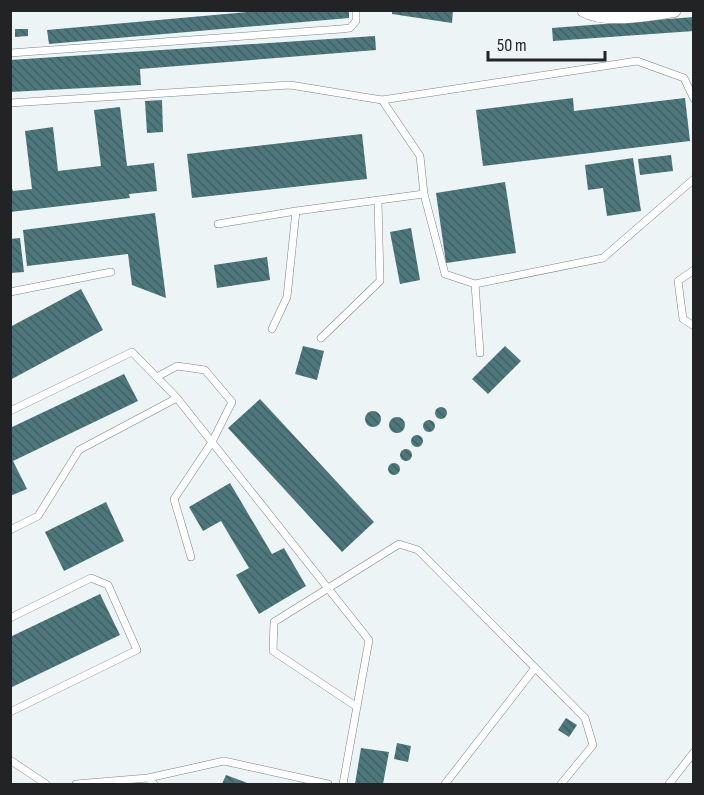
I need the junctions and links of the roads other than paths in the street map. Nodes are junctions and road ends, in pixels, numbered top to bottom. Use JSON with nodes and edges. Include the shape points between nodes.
{"nodes":[{"id":1,"x":356,"y":10,"type":"edge"},
{"id":2,"x":584,"y":10,"type":"edge"},
{"id":3,"x":674,"y":10,"type":"edge"},
{"id":4,"x":650,"y":12,"type":"edge"},
{"id":5,"x":10,"y":53,"type":"edge"},
{"id":6,"x":693,"y":99,"type":"edge"},
{"id":7,"x":382,"y":100,"type":"junction"},
{"id":8,"x":10,"y":103,"type":"edge"},
{"id":9,"x":693,"y":179,"type":"edge"},
{"id":10,"x":424,"y":194,"type":"junction"},
{"id":11,"x":378,"y":201,"type":"junction"},
{"id":12,"x":296,"y":211,"type":"junction"},
{"id":13,"x":218,"y":224,"type":"dead end"},
{"id":14,"x":693,"y":270,"type":"edge"},
{"id":15,"x":111,"y":272,"type":"dead end"},
{"id":16,"x":475,"y":284,"type":"junction"},
{"id":17,"x":10,"y":292,"type":"edge"},
{"id":18,"x":693,"y":326,"type":"edge"},
{"id":19,"x":272,"y":329,"type":"dead end"},
{"id":20,"x":321,"y":338,"type":"dead end"},
{"id":21,"x":480,"y":353,"type":"dead end"},
{"id":22,"x":157,"y":377,"type":"junction"},
{"id":23,"x":177,"y":398,"type":"junction"},
{"id":24,"x":10,"y":411,"type":"edge"},
{"id":25,"x":212,"y":442,"type":"junction"},
{"id":26,"x":10,"y":530,"type":"edge"},
{"id":27,"x":191,"y":556,"type":"dead end"},
{"id":28,"x":327,"y":588,"type":"junction"},
{"id":29,"x":10,"y":618,"type":"edge"},
{"id":30,"x":535,"y":668,"type":"junction"},
{"id":31,"x":357,"y":707,"type":"junction"},
{"id":32,"x":10,"y":712,"type":"edge"},
{"id":33,"x":693,"y":752,"type":"edge"},
{"id":34,"x":10,"y":760,"type":"edge"},
{"id":35,"x":148,"y":778,"type":"junction"},
{"id":36,"x":46,"y":784,"type":"edge"},
{"id":37,"x":76,"y":784,"type":"edge"},
{"id":38,"x":154,"y":784,"type":"edge"},
{"id":39,"x":328,"y":784,"type":"edge"},
{"id":40,"x":343,"y":784,"type":"edge"},
{"id":41,"x":445,"y":784,"type":"edge"},
{"id":42,"x":561,"y":784,"type":"edge"},
{"id":43,"x":669,"y":784,"type":"edge"}],
"edges":[{"from":1,"to":5,"type":"lane","via":[[356,21],[350,28]]},
{"from":2,"to":4,"type":"street","via":[[605,16]]},
{"from":3,"to":4,"type":"street"},
{"from":6,"to":7,"type":"lane","via":[[684,78],[637,61]]},
{"from":7,"to":8,"type":"lane","via":[[290,85]]},
{"from":7,"to":10,"type":"lane","via":[[420,156]]},
{"from":9,"to":16,"type":"lane","via":[[603,258]]},
{"from":10,"to":11,"type":"lane"},
{"from":10,"to":16,"type":"lane","via":[[446,274]]},
{"from":11,"to":12,"type":"lane"},
{"from":11,"to":20,"type":"lane","via":[[380,281]]},
{"from":12,"to":13,"type":"lane"},
{"from":12,"to":19,"type":"lane","via":[[287,297]]},
{"from":14,"to":18,"type":"lane","via":[[678,281],[684,319]]},
{"from":15,"to":17,"type":"lane"},
{"from":16,"to":21,"type":"lane"},
{"from":22,"to":23,"type":"lane"},
{"from":22,"to":24,"type":"lane","via":[[132,352]]},
{"from":22,"to":25,"type":"lane","via":[[177,366],[205,370],[232,402]]},
{"from":23,"to":25,"type":"lane"},
{"from":23,"to":26,"type":"lane","via":[[79,450],[38,516]]},
{"from":25,"to":27,"type":"lane","via":[[174,499]]},
{"from":25,"to":28,"type":"lane"},
{"from":28,"to":30,"type":"lane","via":[[399,544],[418,550]]},
{"from":28,"to":31,"type":"lane","via":[[369,640]]},
{"from":28,"to":31,"type":"lane","via":[[274,622],[273,651]]},
{"from":29,"to":32,"type":"lane","via":[[91,578],[108,585],[137,650]]},
{"from":30,"to":41,"type":"lane"},
{"from":30,"to":42,"type":"lane","via":[[585,718],[593,745]]},
{"from":31,"to":40,"type":"lane"},
{"from":33,"to":43,"type":"lane"},
{"from":34,"to":36,"type":"lane"},
{"from":35,"to":37,"type":"lane"},
{"from":35,"to":38,"type":"lane"},
{"from":35,"to":39,"type":"lane","via":[[224,761]]}]}
